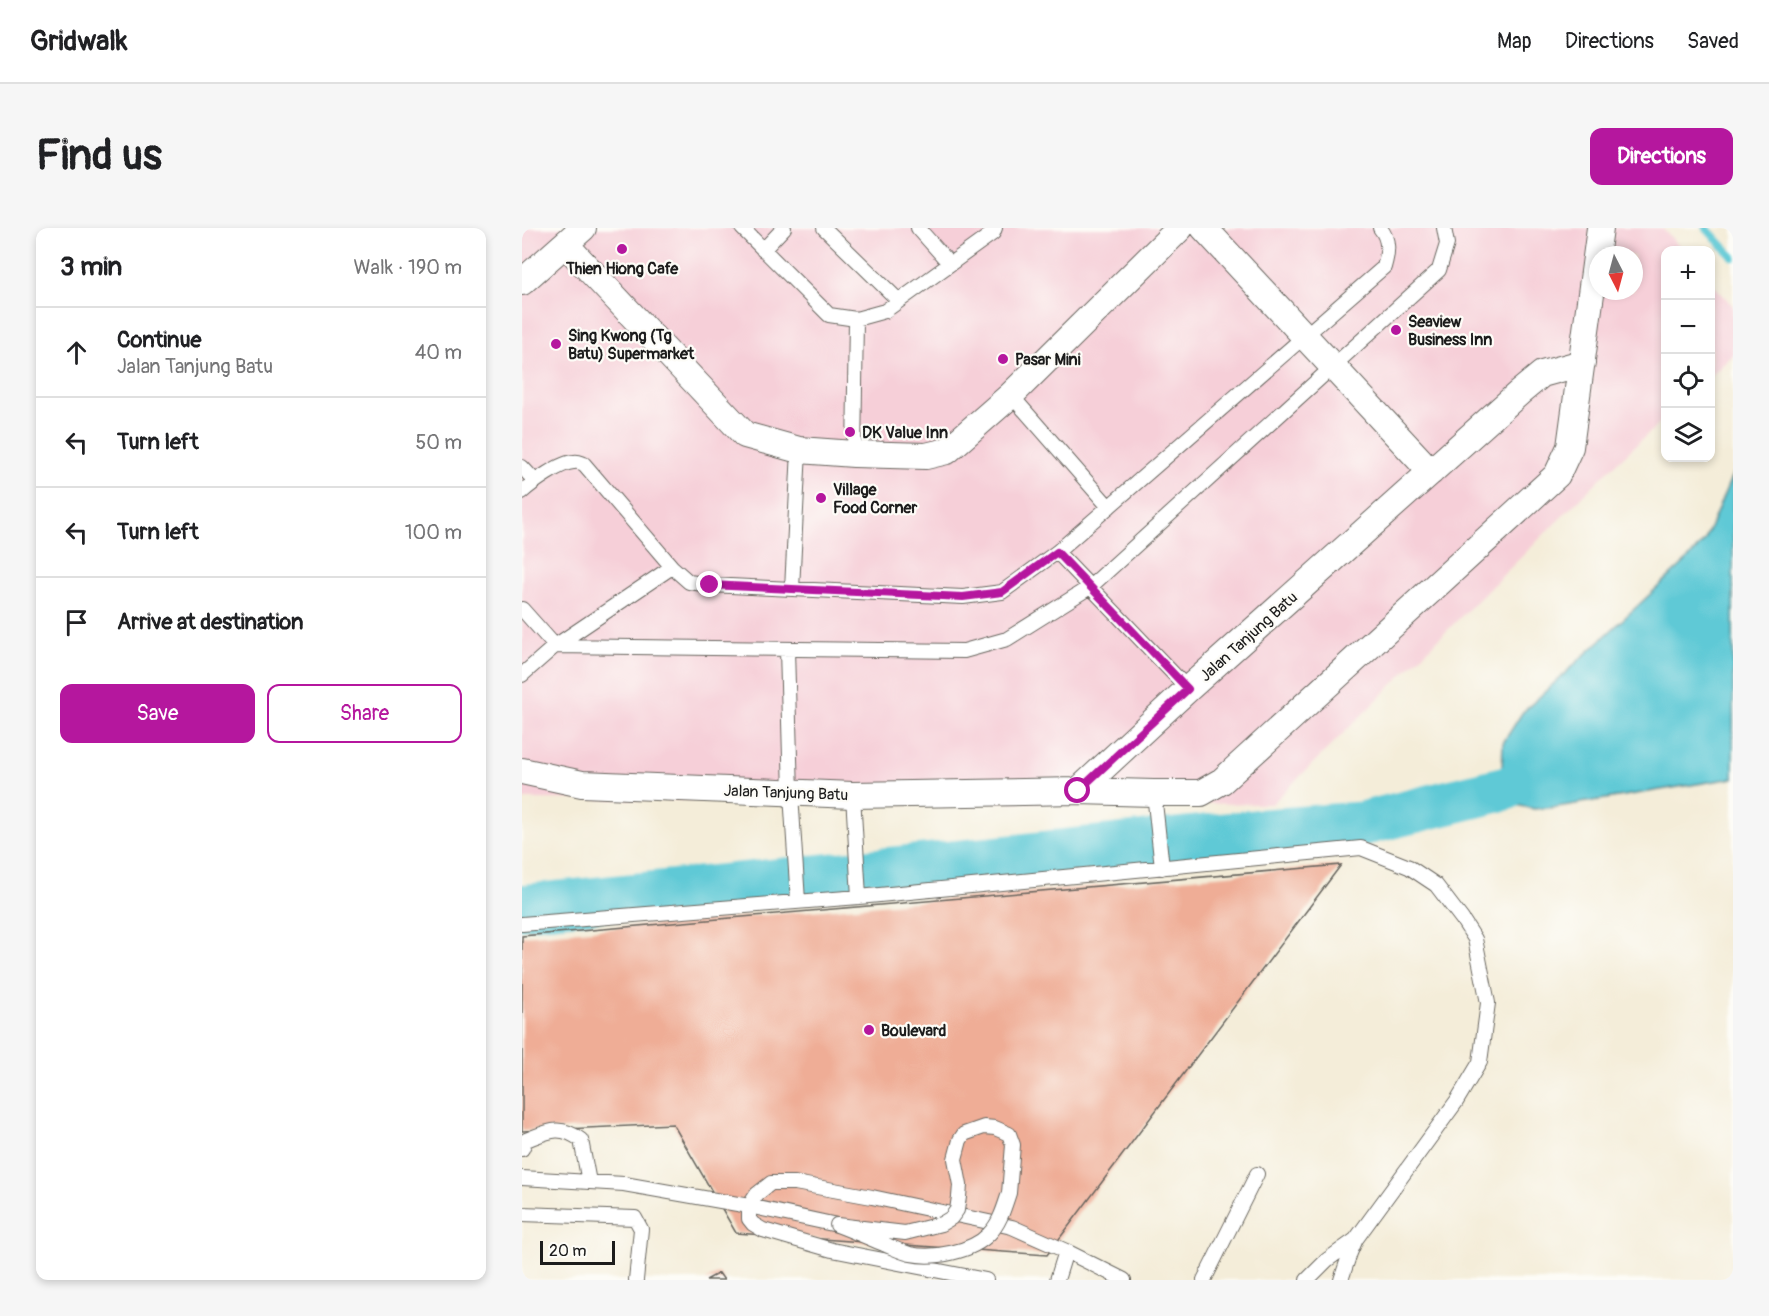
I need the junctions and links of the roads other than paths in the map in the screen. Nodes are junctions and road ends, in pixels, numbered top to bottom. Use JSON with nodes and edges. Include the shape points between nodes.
{"nodes":[{"id":1,"x":742,"y":228,"type":"edge"},
{"id":2,"x":784,"y":228,"type":"edge"},
{"id":3,"x":824,"y":228,"type":"edge"},
{"id":4,"x":918,"y":228,"type":"edge"},
{"id":5,"x":995,"y":228,"type":"edge"},
{"id":6,"x":1180,"y":228,"type":"edge"},
{"id":7,"x":1204,"y":228,"type":"edge"},
{"id":8,"x":1380,"y":228,"type":"edge"},
{"id":9,"x":1444,"y":228,"type":"edge"},
{"id":10,"x":1600,"y":228,"type":"edge"},
{"id":11,"x":574,"y":236,"type":"edge"},
{"id":12,"x":763,"y":250,"type":"junction"},
{"id":13,"x":950,"y":264,"type":"junction"},
{"id":14,"x":522,"y":282,"type":"edge"},
{"id":15,"x":899,"y":301,"type":"junction"},
{"id":16,"x":856,"y":319,"type":"junction"},
{"id":17,"x":1304,"y":336,"type":"junction"},
{"id":18,"x":1582,"y":363,"type":"junction"},
{"id":19,"x":1332,"y":366,"type":"junction"},
{"id":20,"x":1011,"y":395,"type":"junction"},
{"id":21,"x":799,"y":450,"type":"junction"},
{"id":22,"x":854,"y":454,"type":"junction"},
{"id":23,"x":522,"y":467,"type":"edge"},
{"id":24,"x":1431,"y":472,"type":"junction"},
{"id":25,"x":535,"y":482,"type":"junction"},
{"id":26,"x":522,"y":492,"type":"edge"},
{"id":27,"x":1109,"y":507,"type":"junction"},
{"id":28,"x":1057,"y":552,"type":"junction"},
{"id":29,"x":672,"y":567,"type":"junction"},
{"id":30,"x":1090,"y":587,"type":"junction"},
{"id":31,"x":792,"y":589,"type":"junction"},
{"id":32,"x":522,"y":609,"type":"edge"},
{"id":33,"x":555,"y":646,"type":"junction"},
{"id":34,"x":788,"y":649,"type":"junction"},
{"id":35,"x":522,"y":675,"type":"edge"},
{"id":36,"x":1188,"y":689,"type":"junction"},
{"id":37,"x":522,"y":771,"type":"edge"},
{"id":38,"x":1078,"y":791,"type":"junction"},
{"id":39,"x":1154,"y":793,"type":"junction"},
{"id":40,"x":791,"y":794,"type":"junction"},
{"id":41,"x":853,"y":795,"type":"junction"},
{"id":42,"x":1162,"y":868,"type":"junction"},
{"id":43,"x":859,"y":897,"type":"junction"},
{"id":44,"x":798,"y":901,"type":"junction"},
{"id":45,"x":522,"y":924,"type":"edge"},
{"id":46,"x":522,"y":1149,"type":"edge"},
{"id":47,"x":1257,"y":1174,"type":"dead end"},
{"id":48,"x":522,"y":1178,"type":"edge"},
{"id":49,"x":589,"y":1182,"type":"junction"},
{"id":50,"x":749,"y":1206,"type":"junction"},
{"id":51,"x":522,"y":1214,"type":"edge"},
{"id":52,"x":837,"y":1225,"type":"junction"},
{"id":53,"x":1356,"y":1239,"type":"junction"},
{"id":54,"x":1066,"y":1251,"type":"junction"},
{"id":55,"x":636,"y":1280,"type":"edge"},
{"id":56,"x":986,"y":1280,"type":"edge"},
{"id":57,"x":1057,"y":1280,"type":"edge"},
{"id":58,"x":1124,"y":1280,"type":"edge"},
{"id":59,"x":1204,"y":1280,"type":"edge"},
{"id":60,"x":1307,"y":1280,"type":"edge"},
{"id":61,"x":1341,"y":1280,"type":"edge"}],
"edges":[{"from":1,"to":12,"type":"lane"},
{"from":2,"to":12,"type":"lane"},
{"from":3,"to":15,"type":"lane"},
{"from":4,"to":13,"type":"lane"},
{"from":5,"to":13,"type":"lane"},
{"from":6,"to":20,"type":"street"},
{"from":7,"to":17,"type":"street"},
{"from":8,"to":17,"type":"lane","via":[[1388,250],[1384,267]]},
{"from":9,"to":19,"type":"lane","via":[[1447,244],[1439,270]]},
{"from":10,"to":18,"type":"street"},
{"from":11,"to":14,"type":"street"},
{"from":11,"to":21,"type":"street","via":[[745,435]]},
{"from":12,"to":16,"type":"lane","via":[[829,315]]},
{"from":13,"to":15,"type":"lane"},
{"from":15,"to":16,"type":"lane","via":[[885,312]]},
{"from":16,"to":22,"type":"lane"},
{"from":17,"to":19,"type":"street"},
{"from":17,"to":27,"type":"lane"},
{"from":18,"to":24,"type":"street","name":"Jalan Tanjung Batu","via":[[1542,374]]},
{"from":18,"to":39,"type":"street","via":[[1570,447],[1557,475],[1221,781],[1201,793]]},
{"from":19,"to":24,"type":"street"},
{"from":19,"to":30,"type":"lane"},
{"from":20,"to":22,"type":"street","via":[[946,451],[926,456]]},
{"from":20,"to":27,"type":"lane"},
{"from":21,"to":22,"type":"street"},
{"from":21,"to":31,"type":"lane"},
{"from":23,"to":25,"type":"lane"},
{"from":24,"to":36,"type":"street","name":"Jalan Tanjung Batu"},
{"from":25,"to":26,"type":"lane"},
{"from":25,"to":29,"type":"lane","via":[[564,465],[584,464]]},
{"from":27,"to":28,"type":"lane"},
{"from":28,"to":30,"type":"lane"},
{"from":28,"to":31,"type":"lane","via":[[1002,592],[963,597]]},
{"from":29,"to":31,"type":"lane","via":[[689,582]]},
{"from":29,"to":33,"type":"lane"},
{"from":30,"to":34,"type":"lane","via":[[1007,639],[964,651]]},
{"from":30,"to":36,"type":"lane"},
{"from":32,"to":33,"type":"lane"},
{"from":33,"to":34,"type":"lane"},
{"from":33,"to":35,"type":"lane"},
{"from":34,"to":40,"type":"lane"},
{"from":36,"to":38,"type":"street","name":"Jalan Tanjung Batu"},
{"from":37,"to":40,"type":"street","name":"Jalan Tanjung Batu","via":[[582,784]]},
{"from":38,"to":39,"type":"street"},
{"from":38,"to":41,"type":"street","name":"Jalan Tanjung Batu"},
{"from":39,"to":42,"type":"lane"},
{"from":40,"to":41,"type":"street","name":"Jalan Tanjung Batu"},
{"from":40,"to":44,"type":"lane"},
{"from":41,"to":43,"type":"lane"},
{"from":42,"to":43,"type":"lane"},
{"from":42,"to":53,"type":"lane","via":[[1362,848],[1409,867],[1436,885],[1475,939],[1488,1003],[1480,1062],[1456,1102]]},
{"from":43,"to":44,"type":"lane"},
{"from":44,"to":45,"type":"lane"},
{"from":46,"to":49,"type":"lane","via":[[526,1140],[551,1130],[570,1131],[581,1140]]},
{"from":47,"to":59,"type":"lane"},
{"from":48,"to":49,"type":"lane"},
{"from":49,"to":50,"type":"lane","via":[[624,1184]]},
{"from":50,"to":52,"type":"lane"},
{"from":50,"to":54,"type":"lane","via":[[771,1183],[795,1183],[1012,1227]]},
{"from":50,"to":56,"type":"lane","via":[[749,1219],[763,1230],[832,1250]]},
{"from":51,"to":55,"type":"lane","via":[[634,1218],[641,1229]]},
{"from":52,"to":52,"type":"lane","bridge":true,"via":[[905,1233],[941,1224],[957,1210],[960,1185],[955,1160],[964,1134],[984,1127],[1009,1134],[1009,1193],[1001,1218],[978,1242],[953,1253],[922,1256]]},
{"from":53,"to":60,"type":"lane"},
{"from":53,"to":61,"type":"lane"},
{"from":54,"to":57,"type":"lane"},
{"from":54,"to":58,"type":"lane"}]}
